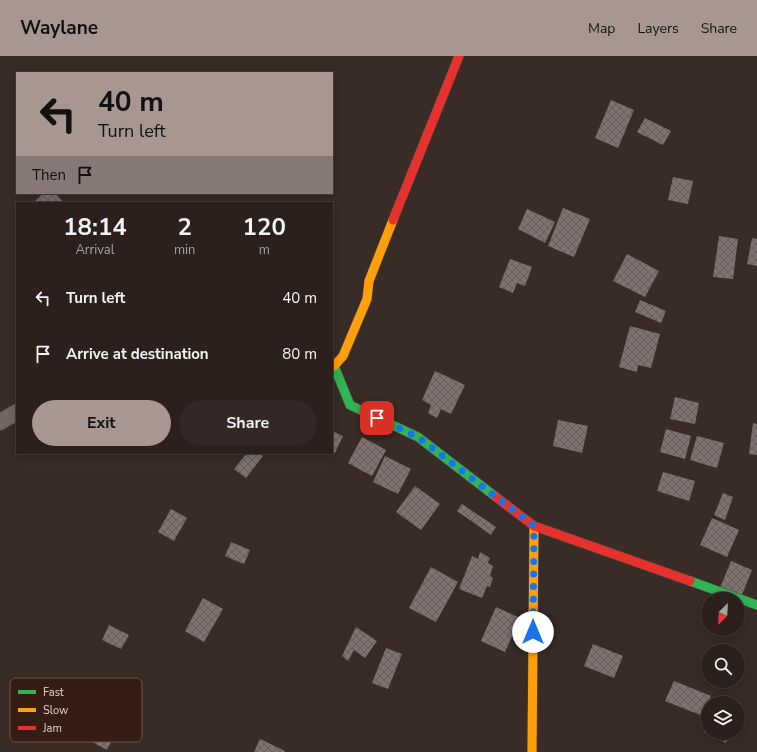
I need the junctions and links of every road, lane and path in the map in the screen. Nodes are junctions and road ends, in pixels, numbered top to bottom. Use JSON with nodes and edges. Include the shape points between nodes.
{"nodes":[{"id":1,"x":459,"y":56,"type":"edge"},
{"id":2,"x":333,"y":365,"type":"edge"},
{"id":3,"x":16,"y":413,"type":"edge"},
{"id":4,"x":0,"y":422,"type":"edge"},
{"id":5,"x":534,"y":526,"type":"junction"},
{"id":6,"x":757,"y":605,"type":"edge"},
{"id":7,"x":532,"y":752,"type":"edge"}],
"edges":[{"from":1,"to":2,"type":"street","via":[[369,281],[367,299],[343,356]]},
{"from":2,"to":5,"type":"street","via":[[350,406],[418,437]]},
{"from":3,"to":4,"type":"street"},
{"from":5,"to":6,"type":"street"},
{"from":5,"to":7,"type":"street"}]}
